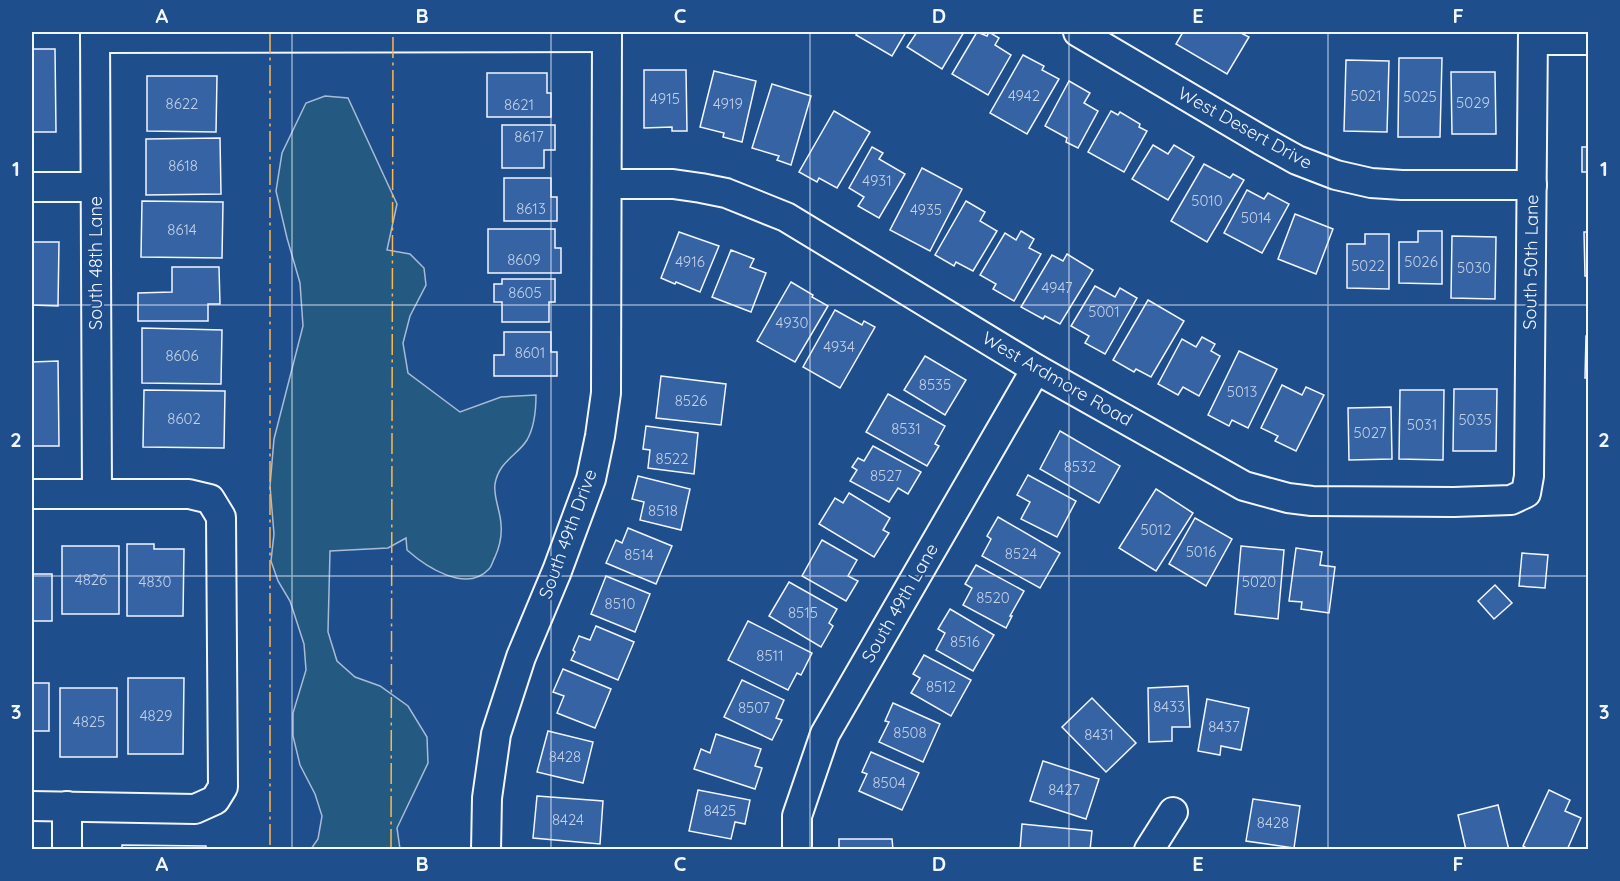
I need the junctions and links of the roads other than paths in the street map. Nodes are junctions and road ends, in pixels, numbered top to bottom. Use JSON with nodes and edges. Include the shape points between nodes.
{"nodes":[{"id":1,"x":1078,"y":32,"type":"edge"},
{"id":2,"x":607,"y":34,"type":"edge"},
{"id":3,"x":95,"y":35,"type":"edge"},
{"id":4,"x":1533,"y":36,"type":"edge"},
{"id":5,"x":1112,"y":40,"type":"edge"},
{"id":6,"x":1588,"y":40,"type":"edge"},
{"id":7,"x":607,"y":184,"type":"junction"},
{"id":8,"x":1532,"y":185,"type":"junction"},
{"id":9,"x":32,"y":187,"type":"edge"},
{"id":10,"x":95,"y":187,"type":"junction"},
{"id":11,"x":1036,"y":369,"type":"junction"},
{"id":12,"x":1526,"y":493,"type":"joint"},
{"id":13,"x":32,"y":494,"type":"edge"},
{"id":14,"x":96,"y":494,"type":"junction"},
{"id":15,"x":32,"y":806,"type":"edge"},
{"id":16,"x":67,"y":806,"type":"junction"},
{"id":17,"x":1173,"y":812,"type":"dead end"},
{"id":18,"x":67,"y":849,"type":"edge"},
{"id":19,"x":486,"y":849,"type":"edge"},
{"id":20,"x":797,"y":849,"type":"edge"},
{"id":21,"x":1149,"y":849,"type":"edge"}],
"edges":[{"from":1,"to":5,"type":"street","name":"West Desert Drive"},
{"from":2,"to":3,"type":"street"},
{"from":2,"to":7,"type":"street","name":"South 49th Drive"},
{"from":3,"to":10,"type":"street","name":"South 48th Lane"},
{"from":4,"to":6,"type":"street"},
{"from":4,"to":8,"type":"street","name":"South 50th Lane"},
{"from":5,"to":8,"type":"street","name":"West Desert Drive","via":[[1261,140],[1336,176],[1402,185]]},
{"from":7,"to":11,"type":"street","name":"West Ardmore Road","via":[[673,184],[726,193],[758,204],[786,217]]},
{"from":7,"to":19,"type":"street","name":"South 49th Drive","via":[[606,393],[600,436],[591,479],[521,657],[496,734],[487,798]]},
{"from":8,"to":12,"type":"street","name":"South 50th Lane"},
{"from":9,"to":10,"type":"street"},
{"from":10,"to":14,"type":"street","name":"South 48th Lane"},
{"from":11,"to":12,"type":"street","name":"West Ardmore Road","via":[[1244,486],[1266,493],[1312,501],[1454,502],[1511,500]]},
{"from":11,"to":20,"type":"street","name":"South 49th Lane","via":[[825,734],[797,816]]},
{"from":13,"to":14,"type":"street"},
{"from":14,"to":16,"type":"street","via":[[189,494],[210,500],[221,517],[224,787],[215,800],[195,809]]},
{"from":15,"to":16,"type":"street"},
{"from":16,"to":18,"type":"street"},
{"from":17,"to":21,"type":"street"}]}
